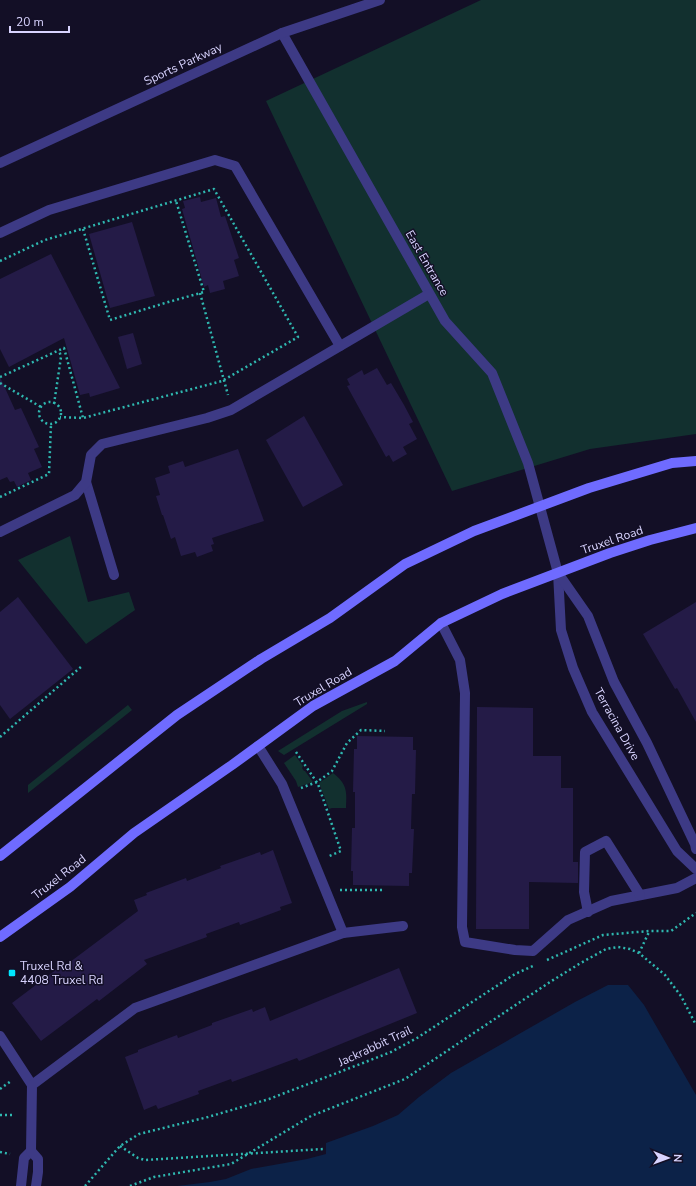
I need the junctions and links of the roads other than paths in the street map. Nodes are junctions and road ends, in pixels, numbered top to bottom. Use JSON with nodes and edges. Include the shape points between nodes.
{"nodes":[{"id":1,"x":380,"y":0,"type":"edge"},
{"id":2,"x":282,"y":33,"type":"junction"},
{"id":3,"x":0,"y":163,"type":"edge"},
{"id":4,"x":0,"y":233,"type":"edge"},
{"id":5,"x":429,"y":294,"type":"junction"},
{"id":6,"x":340,"y":346,"type":"junction"},
{"id":7,"x":696,"y":462,"type":"edge"},
{"id":8,"x":86,"y":482,"type":"junction"},
{"id":9,"x":540,"y":507,"type":"junction"},
{"id":10,"x":696,"y":528,"type":"edge"},
{"id":11,"x":0,"y":532,"type":"edge"},
{"id":12,"x":558,"y":573,"type":"junction"},
{"id":13,"x":114,"y":575,"type":"dead end"},
{"id":14,"x":441,"y":623,"type":"junction"},
{"id":15,"x":258,"y":746,"type":"junction"},
{"id":16,"x":696,"y":849,"type":"edge"},
{"id":17,"x":0,"y":856,"type":"edge"},
{"id":18,"x":696,"y":869,"type":"edge"},
{"id":19,"x":696,"y":878,"type":"edge"},
{"id":20,"x":640,"y":895,"type":"junction"},
{"id":21,"x":588,"y":912,"type":"junction"},
{"id":22,"x":403,"y":926,"type":"dead end"},
{"id":23,"x":343,"y":933,"type":"junction"},
{"id":24,"x":0,"y":937,"type":"edge"},
{"id":25,"x":0,"y":1036,"type":"edge"},
{"id":26,"x":32,"y":1084,"type":"junction"},
{"id":27,"x":31,"y":1151,"type":"junction"},
{"id":28,"x":21,"y":1186,"type":"edge"},
{"id":29,"x":36,"y":1186,"type":"edge"}],
"edges":[{"from":1,"to":2,"type":"street","name":"Sports Parkway"},
{"from":2,"to":3,"type":"street","name":"Sports Parkway"},
{"from":2,"to":5,"type":"street","name":"East Entrance"},
{"from":4,"to":6,"type":"street","via":[[48,210],[215,160],[235,166]]},
{"from":5,"to":6,"type":"street"},
{"from":5,"to":9,"type":"street","name":"East Entrance","via":[[445,321],[492,374],[528,463]]},
{"from":6,"to":8,"type":"street","via":[[231,410],[102,444],[91,455]]},
{"from":7,"to":9,"type":"main road","via":[[672,463],[589,488]]},
{"from":8,"to":11,"type":"street","via":[[74,496]]},
{"from":8,"to":13,"type":"street"},
{"from":9,"to":12,"type":"street","name":"Terracina Drive"},
{"from":9,"to":17,"type":"main road","via":[[474,531],[405,564],[330,618],[261,659],[178,715]]},
{"from":10,"to":12,"type":"main road","name":"Truxel Road","via":[[650,540]]},
{"from":12,"to":14,"type":"main road","name":"Truxel Road","via":[[502,594]]},
{"from":12,"to":16,"type":"street","name":"Terracina Drive","via":[[588,616],[614,682],[647,743]]},
{"from":12,"to":18,"type":"street","name":"Terracina Drive","via":[[561,630],[573,668],[592,712],[677,851]]},
{"from":14,"to":15,"type":"main road","name":"Truxel Road","via":[[394,661],[313,706]]},
{"from":14,"to":21,"type":"street","via":[[460,660],[465,693],[462,927],[465,942],[533,951],[568,920]]},
{"from":15,"to":23,"type":"street","via":[[282,784]]},
{"from":15,"to":24,"type":"main road","name":"Truxel Road","via":[[134,833],[70,887]]},
{"from":19,"to":20,"type":"street","via":[[676,888]]},
{"from":20,"to":21,"type":"street","via":[[611,901]]},
{"from":20,"to":21,"type":"street","via":[[606,841],[585,852],[584,892]]},
{"from":22,"to":23,"type":"street"},
{"from":23,"to":26,"type":"street","via":[[135,1008]]},
{"from":25,"to":26,"type":"street"},
{"from":26,"to":27,"type":"street"},
{"from":27,"to":28,"type":"street","via":[[24,1158]]},
{"from":27,"to":29,"type":"street","via":[[38,1159]]}]}
